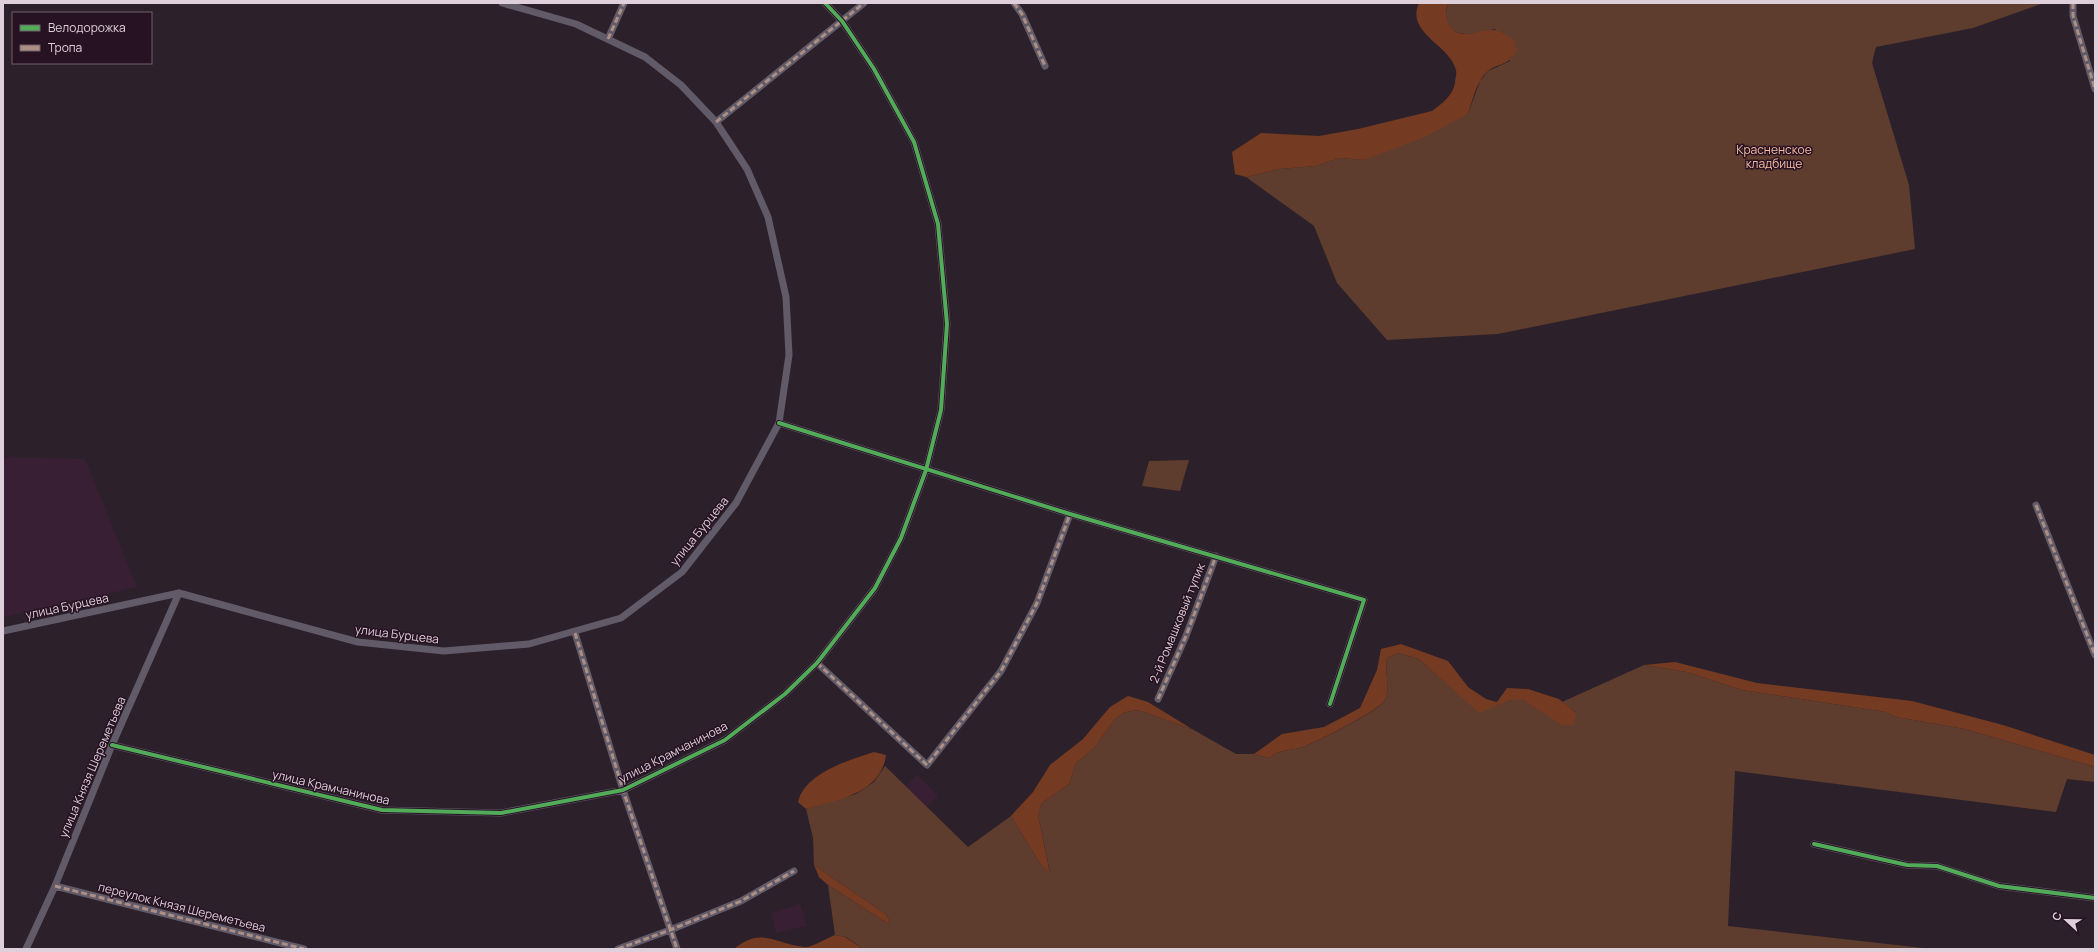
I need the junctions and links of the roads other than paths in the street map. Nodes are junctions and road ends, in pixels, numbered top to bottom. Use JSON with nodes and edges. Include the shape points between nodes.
{"nodes":[{"id":1,"x":502,"y":3,"type":"edge"},
{"id":2,"x":624,"y":3,"type":"edge"},
{"id":3,"x":825,"y":3,"type":"edge"},
{"id":4,"x":864,"y":3,"type":"edge"},
{"id":5,"x":1014,"y":3,"type":"edge"},
{"id":6,"x":2073,"y":3,"type":"edge"},
{"id":7,"x":842,"y":21,"type":"junction"},
{"id":8,"x":608,"y":39,"type":"junction"},
{"id":9,"x":1045,"y":66,"type":"dead end"},
{"id":10,"x":2095,"y":90,"type":"edge"},
{"id":11,"x":716,"y":122,"type":"junction"},
{"id":12,"x":779,"y":423,"type":"junction"},
{"id":13,"x":926,"y":470,"type":"junction"},
{"id":14,"x":2036,"y":505,"type":"dead end"},
{"id":15,"x":1070,"y":514,"type":"junction"},
{"id":16,"x":1216,"y":556,"type":"junction"},
{"id":17,"x":179,"y":593,"type":"junction"},
{"id":18,"x":3,"y":631,"type":"edge"},
{"id":19,"x":574,"y":633,"type":"junction"},
{"id":20,"x":2095,"y":655,"type":"edge"},
{"id":21,"x":817,"y":663,"type":"junction"},
{"id":22,"x":1158,"y":699,"type":"dead end"},
{"id":23,"x":1330,"y":704,"type":"dead end"},
{"id":24,"x":112,"y":745,"type":"junction"},
{"id":25,"x":623,"y":790,"type":"junction"},
{"id":26,"x":1814,"y":844,"type":"dead end"},
{"id":27,"x":794,"y":871,"type":"dead end"},
{"id":28,"x":55,"y":886,"type":"junction"},
{"id":29,"x":2095,"y":898,"type":"edge"},
{"id":30,"x":670,"y":930,"type":"junction"},
{"id":31,"x":26,"y":949,"type":"edge"},
{"id":32,"x":304,"y":949,"type":"edge"},
{"id":33,"x":618,"y":949,"type":"edge"},
{"id":34,"x":677,"y":949,"type":"edge"}],
"edges":[{"from":1,"to":8,"type":"street","name":"улица Бурцева","via":[[576,24]]},
{"from":2,"to":8,"type":"street"},
{"from":3,"to":7,"type":"street","name":"улица Крамчанинова"},
{"from":4,"to":7,"type":"street"},
{"from":5,"to":9,"type":"street","via":[[1022,14]]},
{"from":6,"to":10,"type":"street","via":[[2073,16]]},
{"from":7,"to":11,"type":"street"},
{"from":7,"to":13,"type":"street","name":"улица Крамчанинова","via":[[874,70],[914,142],[938,224],[947,324],[941,410]]},
{"from":8,"to":11,"type":"street","name":"улица Бурцева","via":[[645,57],[657,66],[681,85]]},
{"from":11,"to":12,"type":"street","name":"улица Бурцева","via":[[747,169],[768,217],[786,297],[789,355]]},
{"from":12,"to":13,"type":"street"},
{"from":12,"to":19,"type":"street","name":"улица Бурцева","via":[[736,502],[682,572],[621,618]]},
{"from":13,"to":15,"type":"street"},
{"from":13,"to":21,"type":"street","name":"улица Крамчанинова","via":[[901,538],[875,588]]},
{"from":14,"to":20,"type":"street"},
{"from":15,"to":16,"type":"street"},
{"from":15,"to":21,"type":"street","via":[[1037,603],[1002,671],[927,765]]},
{"from":16,"to":22,"type":"street","name":"2-й Ромашковый тупик","via":[[1186,636]]},
{"from":16,"to":23,"type":"street","via":[[1364,600]]},
{"from":17,"to":18,"type":"street","name":"улица Бурцева"},
{"from":17,"to":19,"type":"street","name":"улица Бурцева","via":[[358,642],[444,651],[529,644]]},
{"from":17,"to":24,"type":"street","name":"улица Князя Шереметьева"},
{"from":19,"to":25,"type":"street"},
{"from":21,"to":25,"type":"street","name":"улица Крамчанинова","via":[[785,694],[725,740]]},
{"from":24,"to":25,"type":"street","name":"улица Крамчанинова","via":[[382,810],[501,813]]},
{"from":24,"to":28,"type":"street","name":"улица Князя Шереметьева"},
{"from":25,"to":30,"type":"street"},
{"from":26,"to":29,"type":"street","via":[[1907,865],[1937,866],[1999,886]]},
{"from":27,"to":30,"type":"street","via":[[740,901]]},
{"from":28,"to":31,"type":"street","name":"улица Князя Шереметьева"},
{"from":28,"to":32,"type":"street","name":"переулок Князя Шереметьева"},
{"from":30,"to":33,"type":"street"},
{"from":30,"to":34,"type":"street"}]}
